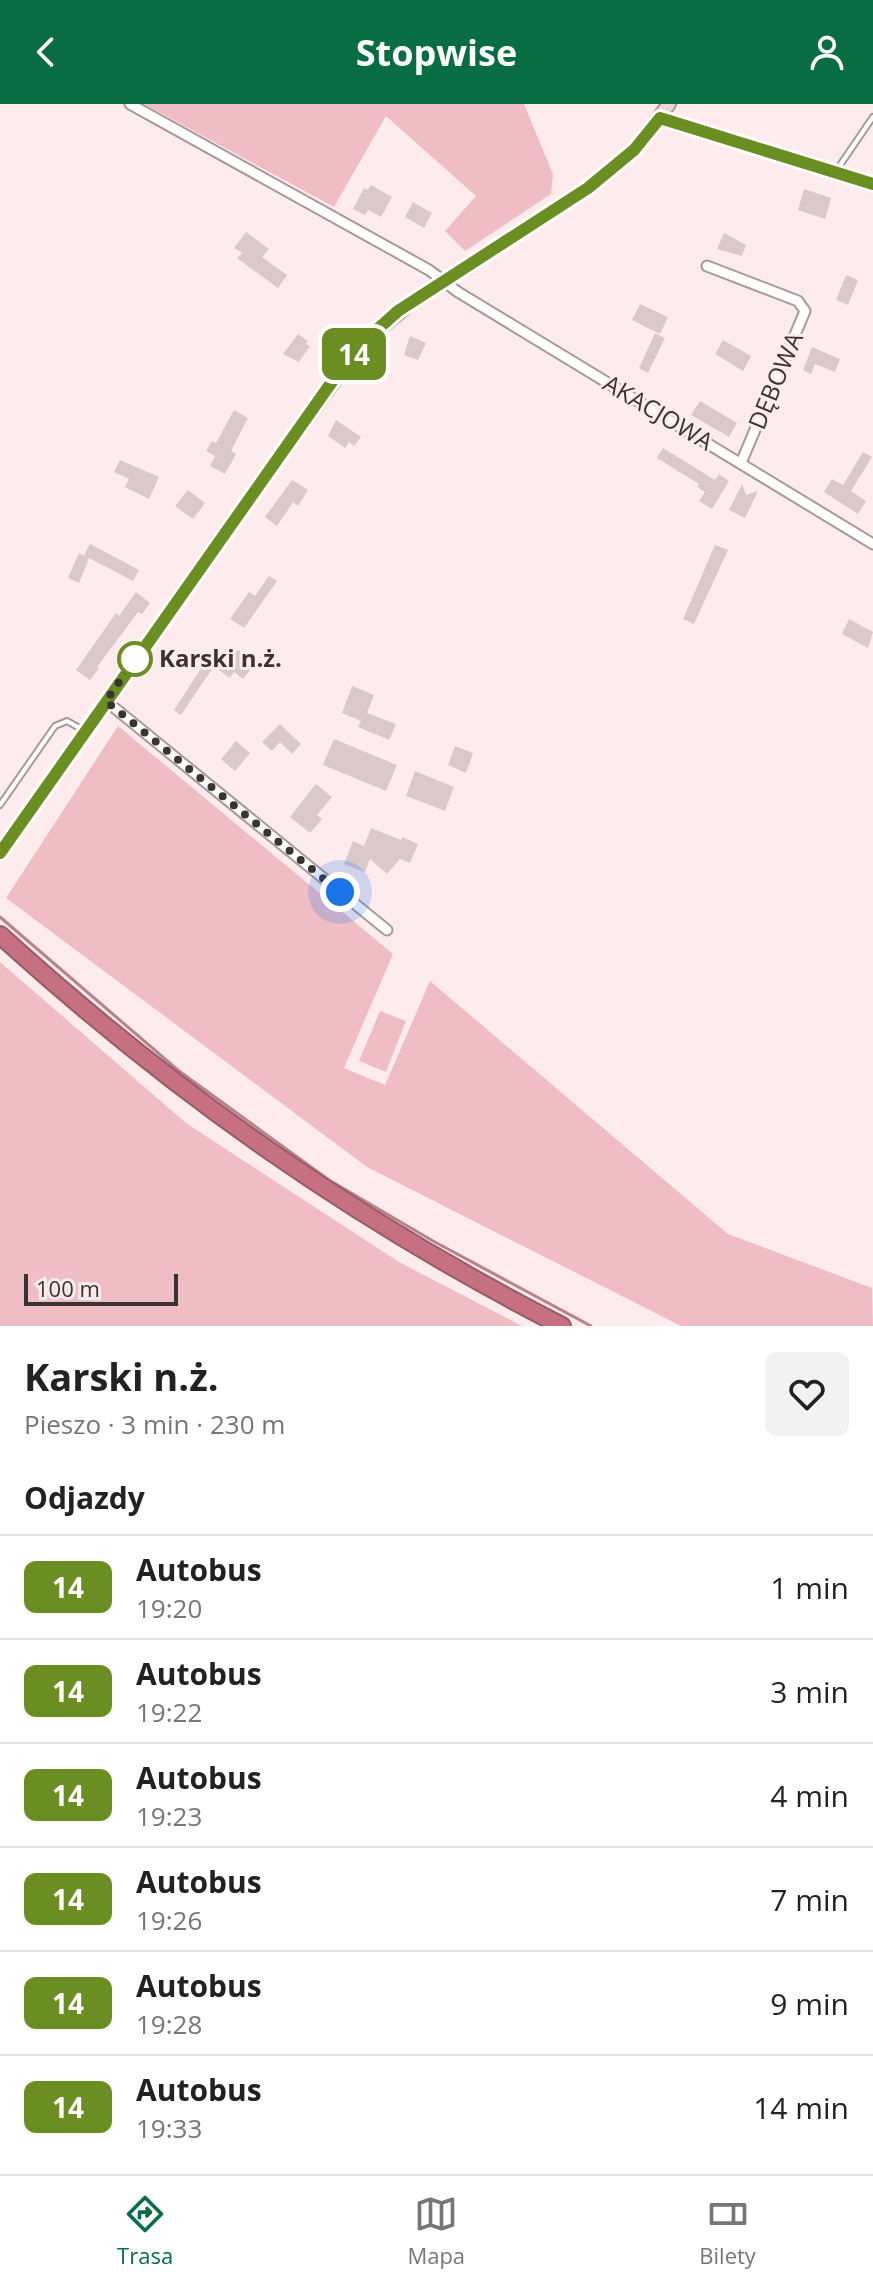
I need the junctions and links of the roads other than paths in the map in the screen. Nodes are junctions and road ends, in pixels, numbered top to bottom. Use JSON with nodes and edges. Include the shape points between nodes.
{"nodes":[{"id":1,"x":130,"y":104,"type":"edge"},
{"id":2,"x":669,"y":104,"type":"edge"},
{"id":3,"x":873,"y":117,"type":"edge"},
{"id":4,"x":660,"y":118,"type":"junction"},
{"id":5,"x":835,"y":172,"type":"junction"},
{"id":6,"x":873,"y":184,"type":"edge"},
{"id":7,"x":707,"y":266,"type":"dead end"},
{"id":8,"x":443,"y":281,"type":"junction"},
{"id":9,"x":741,"y":463,"type":"junction"},
{"id":10,"x":873,"y":544,"type":"edge"},
{"id":11,"x":106,"y":701,"type":"junction"},
{"id":12,"x":85,"y":731,"type":"junction"},
{"id":13,"x":0,"y":805,"type":"edge"},
{"id":14,"x":0,"y":853,"type":"edge"},
{"id":15,"x":387,"y":930,"type":"dead end"},
{"id":16,"x":0,"y":935,"type":"edge"},
{"id":17,"x":562,"y":1326,"type":"edge"}],
"edges":[{"from":1,"to":8,"type":"street"},
{"from":2,"to":4,"type":"street"},
{"from":3,"to":5,"type":"lane"},
{"from":4,"to":5,"type":"street"},
{"from":4,"to":8,"type":"street","via":[[634,150],[588,188]]},
{"from":5,"to":6,"type":"street"},
{"from":7,"to":9,"type":"street","name":"DĘBOWA","via":[[798,301],[805,311]]},
{"from":8,"to":9,"type":"street","name":"AKACJOWA"},
{"from":8,"to":11,"type":"street","via":[[398,311],[353,355]]},
{"from":9,"to":10,"type":"street","name":"AKACJOWA"},
{"from":11,"to":12,"type":"street"},
{"from":11,"to":15,"type":"street"},
{"from":12,"to":13,"type":"lane","via":[[72,722],[59,723]]},
{"from":12,"to":14,"type":"street"},
{"from":16,"to":17,"type":"highway","via":[[142,1058],[254,1142],[400,1237]]}]}
